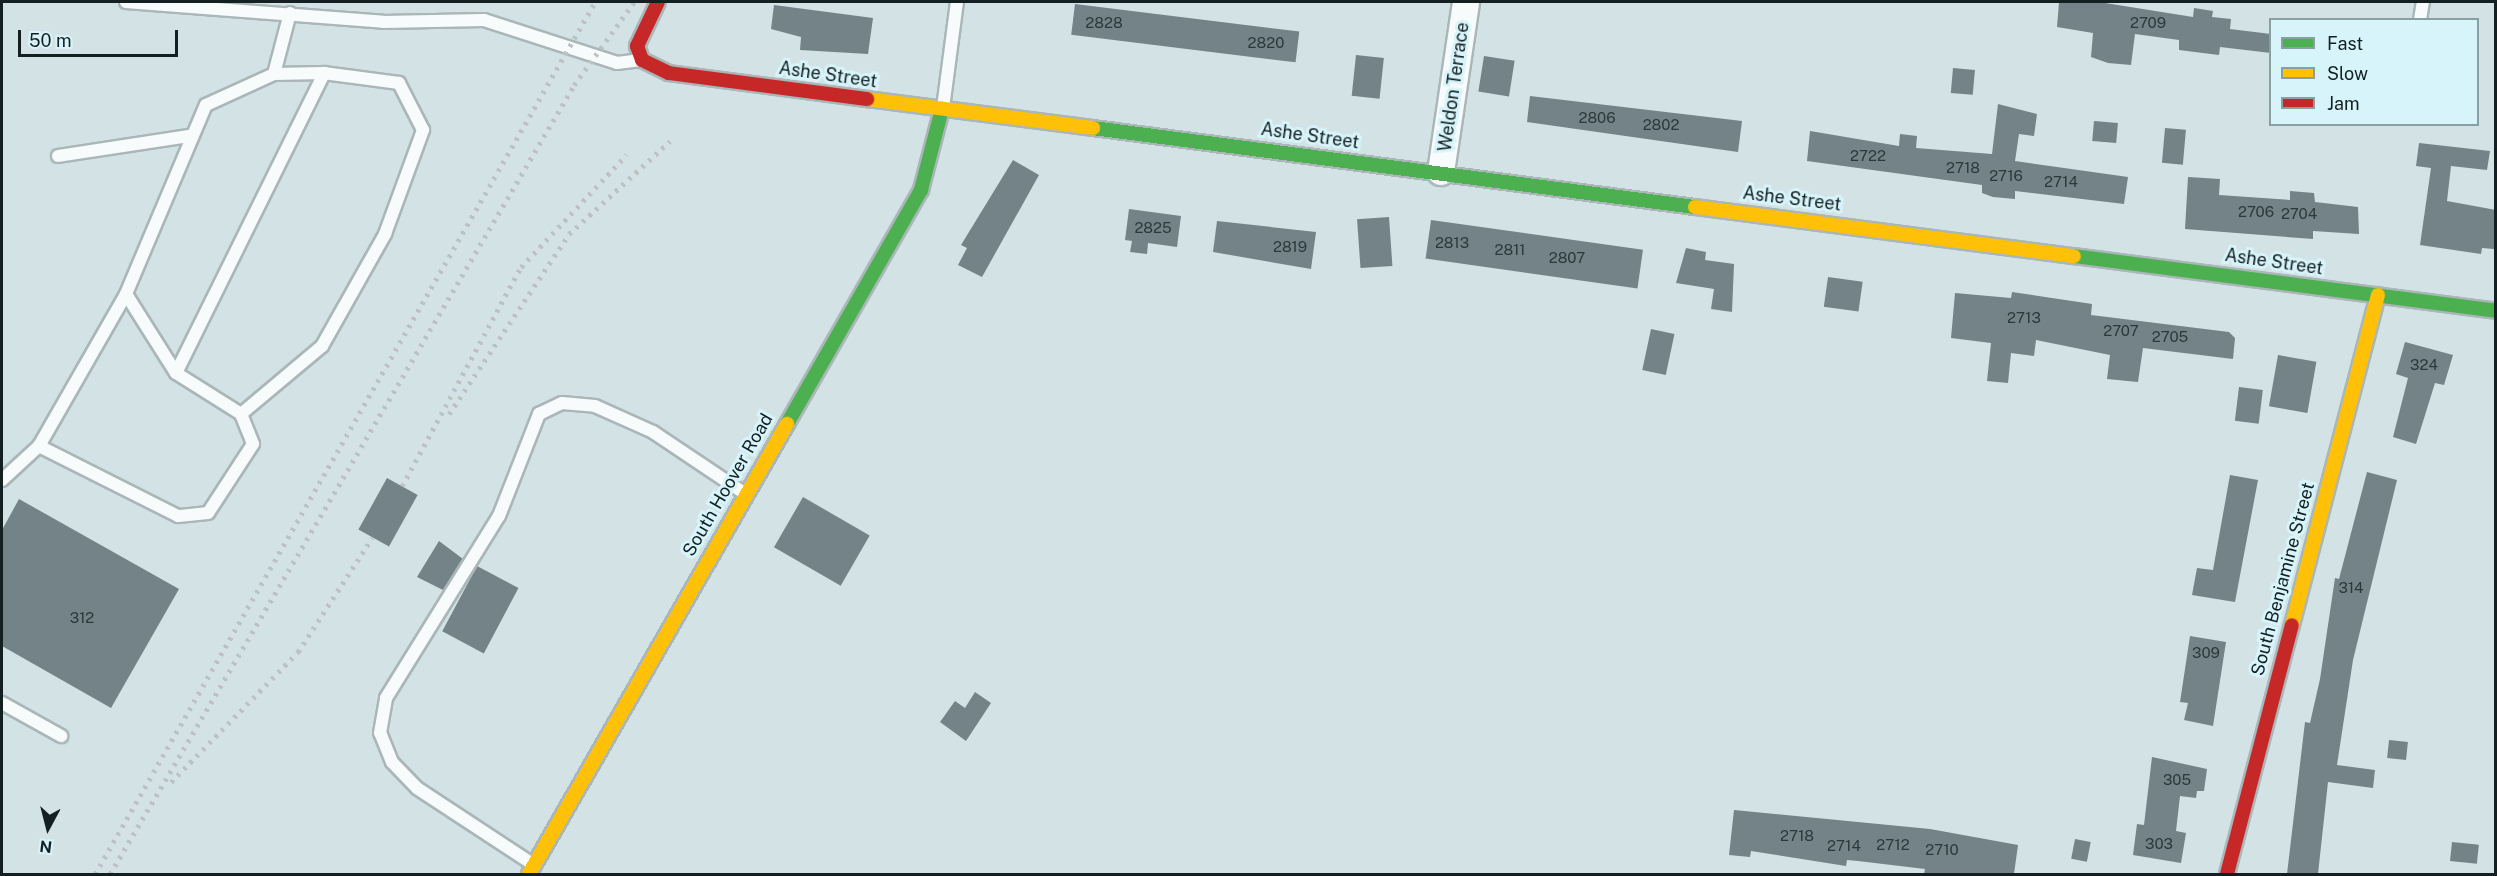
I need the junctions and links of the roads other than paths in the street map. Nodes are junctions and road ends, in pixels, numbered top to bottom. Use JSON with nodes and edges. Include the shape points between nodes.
{"nodes":[{"id":1,"x":126,"y":2,"type":"edge"},
{"id":2,"x":658,"y":2,"type":"edge"},
{"id":3,"x":957,"y":2,"type":"edge"},
{"id":4,"x":1466,"y":2,"type":"edge"},
{"id":5,"x":2423,"y":2,"type":"edge"},
{"id":6,"x":290,"y":13,"type":"junction"},
{"id":7,"x":2421,"y":18,"type":"edge"},
{"id":8,"x":642,"y":60,"type":"junction"},
{"id":9,"x":324,"y":73,"type":"junction"},
{"id":10,"x":274,"y":74,"type":"junction"},
{"id":11,"x":942,"y":109,"type":"junction"},
{"id":12,"x":189,"y":136,"type":"junction"},
{"id":13,"x":58,"y":156,"type":"dead end"},
{"id":14,"x":1441,"y":172,"type":"junction"},
{"id":15,"x":126,"y":294,"type":"junction"},
{"id":16,"x":2378,"y":295,"type":"junction"},
{"id":17,"x":2496,"y":311,"type":"edge"},
{"id":18,"x":176,"y":373,"type":"junction"},
{"id":19,"x":242,"y":414,"type":"junction"},
{"id":20,"x":39,"y":446,"type":"junction"},
{"id":21,"x":2,"y":480,"type":"edge"},
{"id":22,"x":744,"y":493,"type":"junction"},
{"id":23,"x":2,"y":703,"type":"edge"},
{"id":24,"x":61,"y":736,"type":"dead end"},
{"id":25,"x":532,"y":870,"type":"edge"},
{"id":26,"x":2228,"y":874,"type":"edge"}],
"edges":[{"from":1,"to":6,"type":"lane","name":"Ashe Street"},
{"from":2,"to":8,"type":"street","via":[[640,32],[637,46]]},
{"from":3,"to":11,"type":"lane","via":[[957,36]]},
{"from":4,"to":14,"type":"street","name":"Weldon Terrace"},
{"from":5,"to":7,"type":"lane"},
{"from":6,"to":8,"type":"lane","name":"Ashe Street","via":[[383,22],[484,21],[617,63]]},
{"from":6,"to":10,"type":"lane"},
{"from":8,"to":11,"type":"street","name":"Ashe Street","via":[[669,73]]},
{"from":9,"to":10,"type":"lane"},
{"from":9,"to":18,"type":"lane"},
{"from":9,"to":19,"type":"lane","via":[[399,83],[423,130],[385,234],[322,346]]},
{"from":10,"to":12,"type":"lane","via":[[206,105]]},
{"from":11,"to":14,"type":"street","name":"Ashe Street"},
{"from":11,"to":22,"type":"street","name":"South Hoover Road","via":[[921,190]]},
{"from":12,"to":13,"type":"lane"},
{"from":12,"to":15,"type":"lane"},
{"from":14,"to":16,"type":"street","name":"Ashe Street"},
{"from":15,"to":18,"type":"lane"},
{"from":15,"to":20,"type":"lane"},
{"from":16,"to":17,"type":"street","name":"Ashe Street"},
{"from":16,"to":26,"type":"street","name":"South Benjamine Street"},
{"from":18,"to":19,"type":"lane"},
{"from":19,"to":20,"type":"lane","via":[[254,444],[208,513],[178,516]]},
{"from":20,"to":21,"type":"lane"},
{"from":22,"to":25,"type":"street","name":"South Hoover Road"},
{"from":22,"to":25,"type":"lane","via":[[653,432],[595,406],[562,403],[539,414],[499,516],[386,698],[380,733],[392,762],[417,788]]},
{"from":23,"to":24,"type":"lane"}]}
